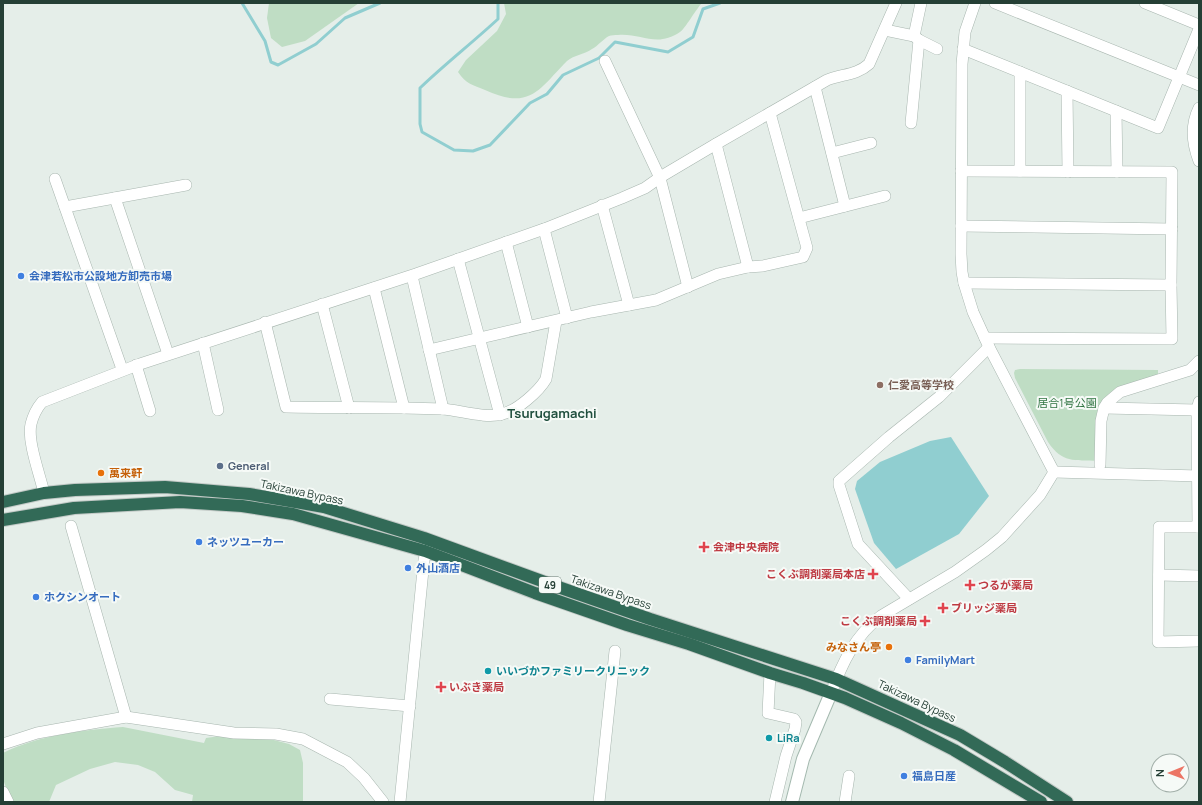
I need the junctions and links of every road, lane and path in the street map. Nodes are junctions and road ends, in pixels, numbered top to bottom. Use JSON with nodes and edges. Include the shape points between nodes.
{"nodes":[{"id":1,"x":896,"y":3,"type":"edge"},
{"id":2,"x":921,"y":3,"type":"edge"},
{"id":3,"x":975,"y":3,"type":"edge"},
{"id":4,"x":995,"y":3,"type":"edge"},
{"id":5,"x":1145,"y":3,"type":"edge"},
{"id":6,"x":1199,"y":25,"type":"edge"},
{"id":7,"x":1199,"y":29,"type":"edge"},
{"id":8,"x":885,"y":30,"type":"junction"},
{"id":9,"x":917,"y":38,"type":"junction"},
{"id":10,"x":963,"y":48,"type":"junction"},
{"id":11,"x":937,"y":49,"type":"dead end"},
{"id":12,"x":605,"y":61,"type":"dead end"},
{"id":13,"x":1020,"y":72,"type":"junction"},
{"id":14,"x":1179,"y":77,"type":"junction"},
{"id":15,"x":1199,"y":85,"type":"edge"},
{"id":16,"x":815,"y":87,"type":"junction"},
{"id":17,"x":1067,"y":91,"type":"junction"},
{"id":18,"x":1199,"y":108,"type":"edge"},
{"id":19,"x":1116,"y":111,"type":"junction"},
{"id":20,"x":770,"y":113,"type":"junction"},
{"id":21,"x":910,"y":123,"type":"dead end"},
{"id":22,"x":871,"y":143,"type":"dead end"},
{"id":23,"x":716,"y":144,"type":"junction"},
{"id":24,"x":832,"y":153,"type":"junction"},
{"id":25,"x":1199,"y":161,"type":"edge"},
{"id":26,"x":961,"y":171,"type":"junction"},
{"id":27,"x":1020,"y":172,"type":"junction"},
{"id":28,"x":1068,"y":172,"type":"junction"},
{"id":29,"x":1117,"y":172,"type":"junction"},
{"id":30,"x":660,"y":178,"type":"junction"},
{"id":31,"x":55,"y":179,"type":"dead end"},
{"id":32,"x":186,"y":185,"type":"dead end"},
{"id":33,"x":885,"y":196,"type":"dead end"},
{"id":34,"x":115,"y":198,"type":"junction"},
{"id":35,"x":602,"y":205,"type":"junction"},
{"id":36,"x":845,"y":206,"type":"junction"},
{"id":37,"x":65,"y":207,"type":"junction"},
{"id":38,"x":799,"y":218,"type":"junction"},
{"id":39,"x":961,"y":226,"type":"junction"},
{"id":40,"x":544,"y":229,"type":"junction"},
{"id":41,"x":1172,"y":229,"type":"junction"},
{"id":42,"x":506,"y":242,"type":"junction"},
{"id":43,"x":458,"y":259,"type":"junction"},
{"id":44,"x":748,"y":267,"type":"junction"},
{"id":45,"x":412,"y":276,"type":"junction"},
{"id":46,"x":964,"y":283,"type":"junction"},
{"id":47,"x":1171,"y":285,"type":"junction"},
{"id":48,"x":688,"y":287,"type":"junction"},
{"id":49,"x":374,"y":288,"type":"junction"},
{"id":50,"x":322,"y":304,"type":"junction"},
{"id":51,"x":629,"y":305,"type":"junction"},
{"id":52,"x":567,"y":318,"type":"junction"},
{"id":53,"x":556,"y":321,"type":"junction"},
{"id":54,"x":265,"y":322,"type":"junction"},
{"id":55,"x":528,"y":327,"type":"junction"},
{"id":56,"x":480,"y":339,"type":"junction"},
{"id":57,"x":987,"y":342,"type":"junction"},
{"id":58,"x":203,"y":343,"type":"junction"},
{"id":59,"x":429,"y":350,"type":"junction"},
{"id":60,"x":168,"y":354,"type":"junction"},
{"id":61,"x":1199,"y":361,"type":"edge"},
{"id":62,"x":136,"y":365,"type":"junction"},
{"id":63,"x":122,"y":370,"type":"junction"},
{"id":64,"x":1198,"y":406,"type":"edge"},
{"id":65,"x":349,"y":408,"type":"junction"},
{"id":66,"x":404,"y":408,"type":"junction"},
{"id":67,"x":1104,"y":408,"type":"junction"},
{"id":68,"x":444,"y":409,"type":"junction"},
{"id":69,"x":218,"y":410,"type":"dead end"},
{"id":70,"x":150,"y":411,"type":"dead end"},
{"id":71,"x":500,"y":415,"type":"junction"},
{"id":72,"x":1100,"y":466,"type":"dead end"},
{"id":73,"x":1054,"y":472,"type":"junction"},
{"id":74,"x":1198,"y":476,"type":"edge"},
{"id":75,"x":44,"y":493,"type":"junction"},
{"id":76,"x":3,"y":502,"type":"edge"},
{"id":77,"x":3,"y":520,"type":"edge"},
{"id":78,"x":71,"y":526,"type":"dead end"},
{"id":79,"x":1198,"y":527,"type":"edge"},
{"id":80,"x":427,"y":546,"type":"junction"},
{"id":81,"x":1159,"y":575,"type":"junction"},
{"id":82,"x":1199,"y":576,"type":"edge"},
{"id":83,"x":909,"y":599,"type":"junction"},
{"id":84,"x":1199,"y":641,"type":"edge"},
{"id":85,"x":615,"y":651,"type":"dead end"},
{"id":86,"x":770,"y":673,"type":"junction"},
{"id":87,"x":836,"y":679,"type":"junction"},
{"id":88,"x":831,"y":693,"type":"junction"},
{"id":89,"x":330,"y":699,"type":"dead end"},
{"id":90,"x":410,"y":706,"type":"junction"},
{"id":91,"x":126,"y":717,"type":"junction"},
{"id":92,"x":3,"y":744,"type":"edge"},
{"id":93,"x":849,"y":776,"type":"dead end"},
{"id":94,"x":3,"y":792,"type":"edge"},
{"id":95,"x":8,"y":802,"type":"edge"},
{"id":96,"x":383,"y":802,"type":"edge"},
{"id":97,"x":400,"y":802,"type":"edge"},
{"id":98,"x":598,"y":802,"type":"edge"},
{"id":99,"x":775,"y":802,"type":"edge"},
{"id":100,"x":792,"y":802,"type":"edge"},
{"id":101,"x":845,"y":802,"type":"edge"},
{"id":102,"x":1041,"y":802,"type":"edge"},
{"id":103,"x":1066,"y":802,"type":"edge"}],
"edges":[{"from":1,"to":8,"type":"street"},
{"from":2,"to":9,"type":"street"},
{"from":3,"to":10,"type":"street","via":[[965,32]]},
{"from":4,"to":14,"type":"street"},
{"from":5,"to":6,"type":"street"},
{"from":7,"to":14,"type":"street"},
{"from":8,"to":9,"type":"street"},
{"from":8,"to":16,"type":"street","via":[[869,64],[854,74],[835,77]]},
{"from":9,"to":11,"type":"street"},
{"from":9,"to":21,"type":"street"},
{"from":10,"to":13,"type":"street"},
{"from":10,"to":26,"type":"street"},
{"from":12,"to":30,"type":"street"},
{"from":13,"to":17,"type":"street"},
{"from":13,"to":27,"type":"street"},
{"from":14,"to":15,"type":"street"},
{"from":14,"to":19,"type":"street","via":[[1158,128]]},
{"from":16,"to":20,"type":"street"},
{"from":16,"to":24,"type":"street"},
{"from":17,"to":19,"type":"street"},
{"from":17,"to":28,"type":"street"},
{"from":18,"to":25,"type":"street","via":[[1192,132],[1194,149]]},
{"from":19,"to":29,"type":"street"},
{"from":20,"to":23,"type":"street"},
{"from":20,"to":38,"type":"street"},
{"from":22,"to":24,"type":"street"},
{"from":23,"to":30,"type":"street"},
{"from":23,"to":44,"type":"street"},
{"from":24,"to":36,"type":"street"},
{"from":26,"to":27,"type":"street"},
{"from":26,"to":39,"type":"street"},
{"from":27,"to":28,"type":"street"},
{"from":28,"to":29,"type":"street"},
{"from":29,"to":41,"type":"street","via":[[1172,172]]},
{"from":30,"to":35,"type":"street","via":[[645,188]]},
{"from":30,"to":48,"type":"street"},
{"from":31,"to":37,"type":"street"},
{"from":32,"to":34,"type":"street"},
{"from":33,"to":36,"type":"street"},
{"from":34,"to":37,"type":"street"},
{"from":34,"to":60,"type":"street"},
{"from":35,"to":40,"type":"street"},
{"from":35,"to":51,"type":"street"},
{"from":36,"to":38,"type":"street"},
{"from":37,"to":63,"type":"street"},
{"from":38,"to":44,"type":"street","via":[[807,248],[803,257]]},
{"from":39,"to":41,"type":"street"},
{"from":39,"to":46,"type":"street"},
{"from":40,"to":42,"type":"street"},
{"from":40,"to":52,"type":"street"},
{"from":41,"to":47,"type":"street"},
{"from":42,"to":43,"type":"street"},
{"from":42,"to":55,"type":"street"},
{"from":43,"to":45,"type":"street"},
{"from":43,"to":56,"type":"street"},
{"from":44,"to":48,"type":"street","via":[[718,274]]},
{"from":45,"to":49,"type":"street"},
{"from":45,"to":59,"type":"street"},
{"from":46,"to":47,"type":"street"},
{"from":46,"to":57,"type":"street","via":[[973,312]]},
{"from":47,"to":57,"type":"street","via":[[1172,339]]},
{"from":48,"to":51,"type":"street","via":[[656,300]]},
{"from":49,"to":50,"type":"street"},
{"from":49,"to":66,"type":"street"},
{"from":50,"to":54,"type":"street"},
{"from":50,"to":65,"type":"street"},
{"from":51,"to":52,"type":"street"},
{"from":52,"to":53,"type":"street"},
{"from":53,"to":55,"type":"street"},
{"from":53,"to":71,"type":"street","via":[[546,379],[542,386],[510,411]]},
{"from":54,"to":58,"type":"street"},
{"from":54,"to":65,"type":"street","via":[[286,407]]},
{"from":55,"to":56,"type":"street"},
{"from":56,"to":59,"type":"street"},
{"from":56,"to":71,"type":"street"},
{"from":57,"to":73,"type":"street"},
{"from":57,"to":83,"type":"street","via":[[939,397],[839,481],[858,544]]},
{"from":58,"to":60,"type":"street"},
{"from":58,"to":69,"type":"street"},
{"from":59,"to":68,"type":"street"},
{"from":60,"to":62,"type":"street"},
{"from":61,"to":67,"type":"street","via":[[1190,370],[1120,392]]},
{"from":62,"to":63,"type":"street"},
{"from":62,"to":70,"type":"street"},
{"from":63,"to":75,"type":"street","via":[[42,402],[37,409],[31,424],[30,438]]},
{"from":64,"to":67,"type":"street"},
{"from":64,"to":74,"type":"street"},
{"from":65,"to":66,"type":"street"},
{"from":66,"to":68,"type":"street"},
{"from":67,"to":72,"type":"street","via":[[1101,421]]},
{"from":68,"to":71,"type":"street"},
{"from":73,"to":74,"type":"street"},
{"from":73,"to":83,"type":"street","via":[[1040,495],[1002,537],[955,572]]},
{"from":74,"to":79,"type":"street"},
{"from":75,"to":76,"type":"highway","name":"Takizawa Bypass","number":"49"},
{"from":75,"to":80,"type":"highway","name":"Takizawa Bypass","number":"49","via":[[165,487],[249,494],[324,507]]},
{"from":77,"to":80,"type":"highway","name":"Takizawa Bypass","number":"49","via":[[74,508],[180,502],[293,514]]},
{"from":78,"to":91,"type":"street"},
{"from":79,"to":81,"type":"street","via":[[1159,527]]},
{"from":80,"to":86,"type":"highway","name":"Takizawa Bypass","number":"49","via":[[535,593]]},
{"from":80,"to":87,"type":"highway","name":"Takizawa Bypass","number":"49"},
{"from":80,"to":90,"type":"street"},
{"from":81,"to":82,"type":"street"},
{"from":81,"to":84,"type":"street","via":[[1158,642]]},
{"from":83,"to":87,"type":"street","via":[[871,624],[853,644]]},
{"from":85,"to":98,"type":"street"},
{"from":86,"to":88,"type":"highway","name":"Takizawa Bypass","number":"49"},
{"from":86,"to":99,"type":"street","via":[[768,713],[794,719],[796,722]]},
{"from":87,"to":88,"type":"street"},
{"from":87,"to":103,"type":"highway","name":"Takizawa Bypass","number":"49","via":[[960,735]]},
{"from":88,"to":100,"type":"street","via":[[803,759]]},
{"from":88,"to":102,"type":"highway","name":"Takizawa Bypass","number":"49","via":[[901,723],[954,750]]},
{"from":89,"to":90,"type":"street"},
{"from":90,"to":97,"type":"street"},
{"from":91,"to":92,"type":"street","via":[[37,733]]},
{"from":91,"to":96,"type":"street","via":[[234,733],[276,734],[303,739],[347,762]]},
{"from":93,"to":101,"type":"street"},
{"from":94,"to":95,"type":"street"}]}
